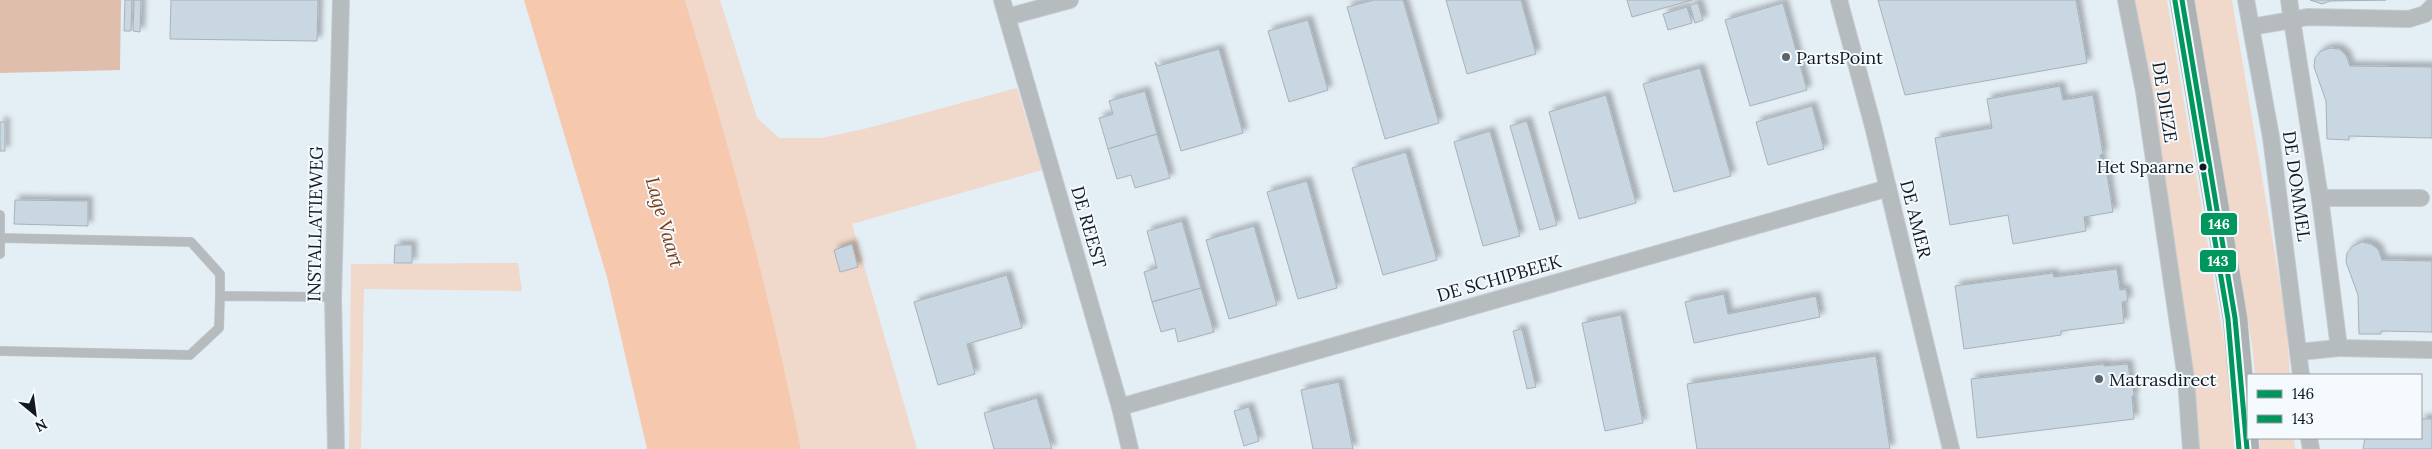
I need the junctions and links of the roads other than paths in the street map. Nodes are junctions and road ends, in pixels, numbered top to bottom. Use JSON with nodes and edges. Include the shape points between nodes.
{"nodes":[{"id":1,"x":340,"y":0,"type":"edge"},
{"id":2,"x":1002,"y":0,"type":"edge"},
{"id":3,"x":1070,"y":0,"type":"edge"},
{"id":4,"x":1839,"y":0,"type":"edge"},
{"id":5,"x":2126,"y":0,"type":"edge"},
{"id":6,"x":2182,"y":0,"type":"edge"},
{"id":7,"x":2246,"y":0,"type":"edge"},
{"id":8,"x":2289,"y":0,"type":"edge"},
{"id":9,"x":2432,"y":7,"type":"edge"},
{"id":10,"x":1007,"y":17,"type":"junction"},
{"id":11,"x":2292,"y":20,"type":"junction"},
{"id":12,"x":2251,"y":27,"type":"junction"},
{"id":13,"x":1888,"y":188,"type":"junction"},
{"id":14,"x":2320,"y":198,"type":"junction"},
{"id":15,"x":2420,"y":198,"type":"dead end"},
{"id":16,"x":0,"y":215,"type":"edge"},
{"id":17,"x":1,"y":238,"type":"edge"},
{"id":18,"x":0,"y":254,"type":"edge"},
{"id":19,"x":220,"y":296,"type":"junction"},
{"id":20,"x":332,"y":297,"type":"junction"},
{"id":21,"x":2339,"y":348,"type":"junction"},
{"id":22,"x":2430,"y":350,"type":"dead end"},
{"id":23,"x":0,"y":351,"type":"edge"},
{"id":24,"x":2298,"y":352,"type":"junction"},
{"id":25,"x":2302,"y":374,"type":"edge"},
{"id":26,"x":1120,"y":407,"type":"junction"},
{"id":27,"x":2247,"y":439,"type":"edge"},
{"id":28,"x":336,"y":449,"type":"edge"},
{"id":29,"x":1130,"y":449,"type":"edge"},
{"id":30,"x":1951,"y":449,"type":"edge"},
{"id":31,"x":2191,"y":449,"type":"edge"}],
"edges":[{"from":1,"to":20,"type":"street","name":"INSTALLATIEWEG"},
{"from":2,"to":10,"type":"street","name":"DE REEST"},
{"from":3,"to":10,"type":"street"},
{"from":4,"to":13,"type":"street","name":"DE AMER"},
{"from":5,"to":31,"type":"street","name":"DE DIEZE","via":[[2146,100],[2186,379]]},
{"from":6,"to":27,"type":"main road","via":[[2235,318]]},
{"from":7,"to":12,"type":"street","name":"DE DOMMEL"},
{"from":8,"to":11,"type":"street","name":"DE DOMMEL"},
{"from":9,"to":11,"type":"street","via":[[2425,14],[2408,20],[2307,17]]},
{"from":10,"to":26,"type":"street","name":"DE REEST"},
{"from":11,"to":12,"type":"street"},
{"from":11,"to":14,"type":"street","name":"DE DOMMEL"},
{"from":12,"to":24,"type":"street","name":"DE DOMMEL","via":[[2271,138]]},
{"from":13,"to":26,"type":"street","name":"DE SCHIPBEEK"},
{"from":13,"to":30,"type":"street","name":"DE AMER"},
{"from":14,"to":15,"type":"street","name":"DE DOMMEL"},
{"from":14,"to":21,"type":"street","name":"DE DOMMEL"},
{"from":16,"to":17,"type":"lane"},
{"from":17,"to":18,"type":"lane"},
{"from":17,"to":19,"type":"lane","via":[[191,242],[220,274]]},
{"from":19,"to":20,"type":"lane"},
{"from":19,"to":23,"type":"lane","via":[[219,328],[190,355]]},
{"from":20,"to":28,"type":"street","name":"INSTALLATIEWEG"},
{"from":21,"to":22,"type":"street"},
{"from":21,"to":24,"type":"street"},
{"from":24,"to":25,"type":"street","name":"DE DOMMEL"},
{"from":26,"to":29,"type":"street","name":"DE REEST"}]}
